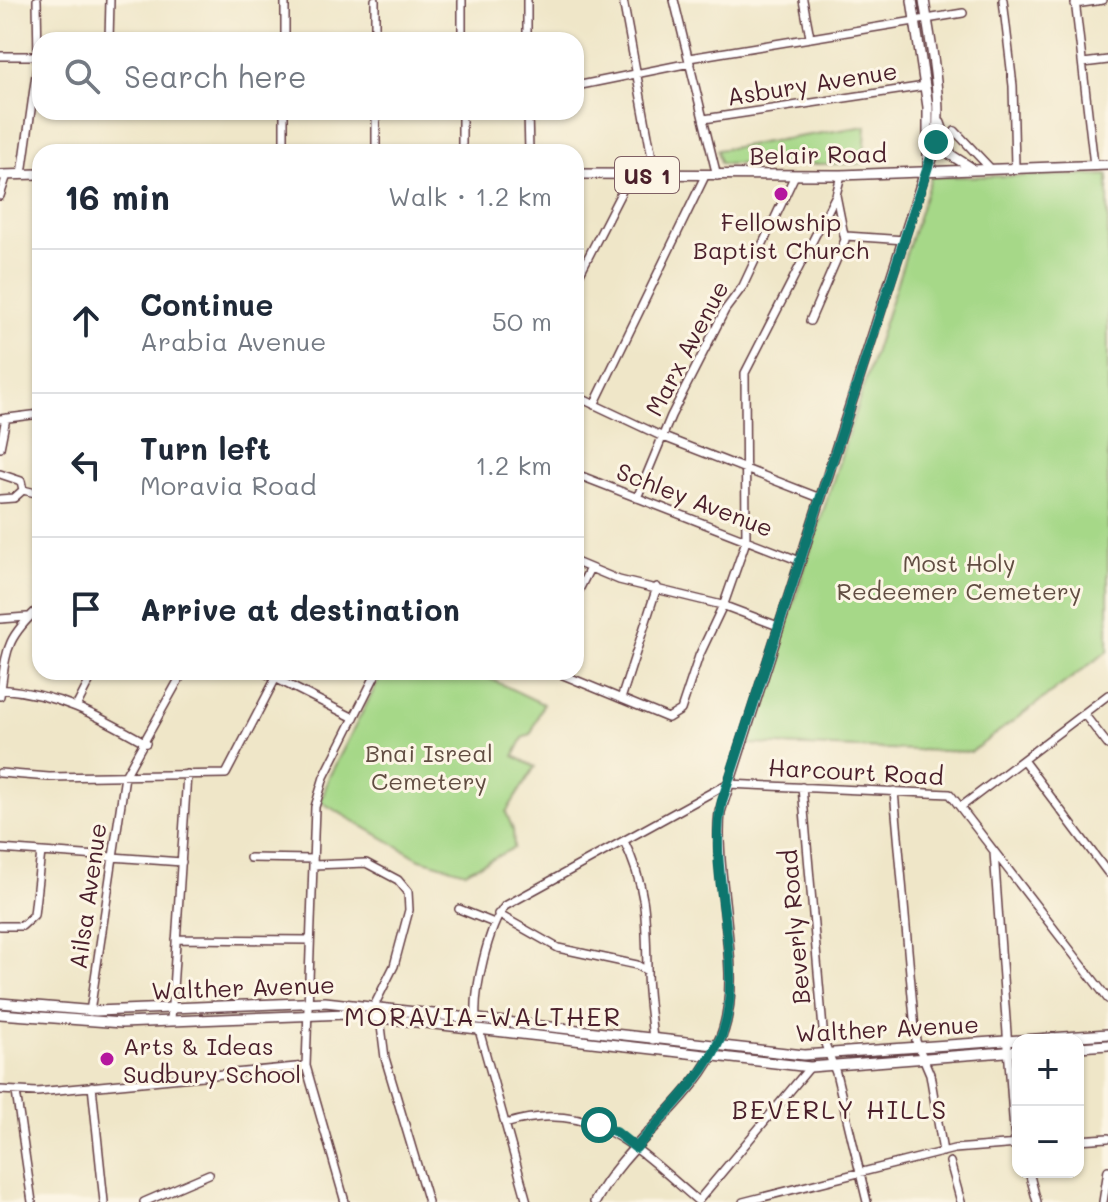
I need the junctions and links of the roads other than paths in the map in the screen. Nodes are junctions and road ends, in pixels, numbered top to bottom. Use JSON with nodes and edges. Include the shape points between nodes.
{"nodes":[{"id":1,"x":37,"y":0,"type":"edge"},
{"id":2,"x":110,"y":0,"type":"edge"},
{"id":3,"x":285,"y":0,"type":"edge"},
{"id":4,"x":375,"y":0,"type":"edge"},
{"id":5,"x":462,"y":0,"type":"edge"},
{"id":6,"x":527,"y":0,"type":"edge"},
{"id":7,"x":623,"y":0,"type":"edge"},
{"id":8,"x":674,"y":0,"type":"edge"},
{"id":9,"x":803,"y":0,"type":"edge"},
{"id":10,"x":912,"y":0,"type":"edge"},
{"id":11,"x":924,"y":0,"type":"edge"},
{"id":12,"x":1003,"y":0,"type":"edge"},
{"id":13,"x":1103,"y":0,"type":"edge"},
{"id":14,"x":1075,"y":2,"type":"edge"},
{"id":15,"x":963,"y":13,"type":"dead end"},
{"id":16,"x":927,"y":19,"type":"junction"},
{"id":17,"x":915,"y":21,"type":"junction"},
{"id":18,"x":38,"y":32,"type":"edge"},
{"id":19,"x":109,"y":32,"type":"edge"},
{"id":20,"x":285,"y":32,"type":"edge"},
{"id":21,"x":375,"y":32,"type":"edge"},
{"id":22,"x":462,"y":32,"type":"edge"},
{"id":23,"x":527,"y":32,"type":"edge"},
{"id":24,"x":810,"y":37,"type":"junction"},
{"id":25,"x":0,"y":56,"type":"edge"},
{"id":26,"x":32,"y":56,"type":"edge"},
{"id":27,"x":690,"y":60,"type":"junction"},
{"id":28,"x":1108,"y":60,"type":"edge"},
{"id":29,"x":1083,"y":63,"type":"junction"},
{"id":30,"x":636,"y":73,"type":"junction"},
{"id":31,"x":584,"y":84,"type":"edge"},
{"id":32,"x":925,"y":86,"type":"junction"},
{"id":33,"x":32,"y":105,"type":"edge"},
{"id":34,"x":938,"y":115,"type":"junction"},
{"id":35,"x":704,"y":119,"type":"junction"},
{"id":36,"x":284,"y":120,"type":"edge"},
{"id":37,"x":376,"y":120,"type":"edge"},
{"id":38,"x":462,"y":120,"type":"edge"},
{"id":39,"x":528,"y":120,"type":"edge"},
{"id":40,"x":955,"y":131,"type":"dead end"},
{"id":41,"x":284,"y":144,"type":"edge"},
{"id":42,"x":376,"y":144,"type":"edge"},
{"id":43,"x":462,"y":144,"type":"edge"},
{"id":44,"x":529,"y":144,"type":"edge"},
{"id":45,"x":1094,"y":165,"type":"junction"},
{"id":46,"x":1108,"y":165,"type":"edge"},
{"id":47,"x":989,"y":167,"type":"junction"},
{"id":48,"x":1015,"y":167,"type":"junction"},
{"id":49,"x":973,"y":168,"type":"junction"},
{"id":50,"x":929,"y":170,"type":"junction"},
{"id":51,"x":22,"y":174,"type":"junction"},
{"id":52,"x":32,"y":174,"type":"edge"},
{"id":53,"x":584,"y":174,"type":"edge"},
{"id":54,"x":655,"y":174,"type":"junction"},
{"id":55,"x":4,"y":175,"type":"edge"},
{"id":56,"x":623,"y":175,"type":"junction"},
{"id":57,"x":795,"y":175,"type":"junction"},
{"id":58,"x":841,"y":175,"type":"junction"},
{"id":59,"x":705,"y":176,"type":"junction"},
{"id":60,"x":717,"y":176,"type":"junction"},
{"id":61,"x":836,"y":195,"type":"junction"},
{"id":62,"x":0,"y":196,"type":"edge"},
{"id":63,"x":846,"y":236,"type":"junction"},
{"id":64,"x":905,"y":240,"type":"junction"},
{"id":65,"x":584,"y":265,"type":"edge"},
{"id":66,"x":810,"y":321,"type":"dead end"},
{"id":67,"x":584,"y":400,"type":"edge"},
{"id":68,"x":594,"y":405,"type":"junction"},
{"id":69,"x":32,"y":415,"type":"edge"},
{"id":70,"x":3,"y":419,"type":"edge"},
{"id":71,"x":661,"y":436,"type":"junction"},
{"id":72,"x":0,"y":448,"type":"edge"},
{"id":73,"x":746,"y":470,"type":"junction"},
{"id":74,"x":0,"y":474,"type":"edge"},
{"id":75,"x":584,"y":477,"type":"edge"},
{"id":76,"x":23,"y":490,"type":"junction"},
{"id":77,"x":32,"y":492,"type":"edge"},
{"id":78,"x":637,"y":498,"type":"junction"},
{"id":79,"x":820,"y":498,"type":"junction"},
{"id":80,"x":0,"y":499,"type":"edge"},
{"id":81,"x":746,"y":541,"type":"junction"},
{"id":82,"x":800,"y":561,"type":"junction"},
{"id":83,"x":584,"y":565,"type":"edge"},
{"id":84,"x":590,"y":568,"type":"junction"},
{"id":85,"x":584,"y":580,"type":"edge"},
{"id":86,"x":657,"y":587,"type":"junction"},
{"id":87,"x":722,"y":605,"type":"junction"},
{"id":88,"x":32,"y":613,"type":"edge"},
{"id":89,"x":27,"y":617,"type":"junction"},
{"id":90,"x":0,"y":619,"type":"edge"},
{"id":91,"x":778,"y":626,"type":"junction"},
{"id":92,"x":90,"y":680,"type":"edge"},
{"id":93,"x":179,"y":680,"type":"edge"},
{"id":94,"x":275,"y":680,"type":"edge"},
{"id":95,"x":286,"y":680,"type":"edge"},
{"id":96,"x":373,"y":680,"type":"edge"},
{"id":97,"x":575,"y":680,"type":"edge"},
{"id":98,"x":0,"y":691,"type":"edge"},
{"id":99,"x":1108,"y":695,"type":"edge"},
{"id":100,"x":621,"y":699,"type":"junction"},
{"id":101,"x":77,"y":705,"type":"junction"},
{"id":102,"x":1084,"y":714,"type":"junction"},
{"id":103,"x":354,"y":718,"type":"junction"},
{"id":104,"x":146,"y":743,"type":"junction"},
{"id":105,"x":1108,"y":745,"type":"edge"},
{"id":106,"x":1023,"y":760,"type":"junction"},
{"id":107,"x":0,"y":773,"type":"edge"},
{"id":108,"x":187,"y":774,"type":"junction"},
{"id":109,"x":125,"y":776,"type":"junction"},
{"id":110,"x":727,"y":784,"type":"junction"},
{"id":111,"x":802,"y":787,"type":"junction"},
{"id":112,"x":894,"y":791,"type":"junction"},
{"id":113,"x":962,"y":806,"type":"junction"},
{"id":114,"x":624,"y":841,"type":"junction"},
{"id":115,"x":0,"y":849,"type":"edge"},
{"id":116,"x":41,"y":852,"type":"junction"},
{"id":117,"x":994,"y":852,"type":"junction"},
{"id":118,"x":113,"y":857,"type":"junction"},
{"id":119,"x":250,"y":858,"type":"dead end"},
{"id":120,"x":182,"y":862,"type":"junction"},
{"id":121,"x":313,"y":862,"type":"junction"},
{"id":122,"x":1108,"y":873,"type":"edge"},
{"id":123,"x":459,"y":909,"type":"dead end"},
{"id":124,"x":496,"y":918,"type":"junction"},
{"id":125,"x":0,"y":926,"type":"edge"},
{"id":126,"x":176,"y":939,"type":"junction"},
{"id":127,"x":310,"y":940,"type":"junction"},
{"id":128,"x":647,"y":971,"type":"junction"},
{"id":129,"x":1108,"y":999,"type":"edge"},
{"id":130,"x":309,"y":1002,"type":"junction"},
{"id":131,"x":0,"y":1003,"type":"edge"},
{"id":132,"x":374,"y":1006,"type":"junction"},
{"id":133,"x":0,"y":1014,"type":"edge"},
{"id":134,"x":170,"y":1014,"type":"junction"},
{"id":135,"x":308,"y":1014,"type":"junction"},
{"id":136,"x":90,"y":1016,"type":"junction"},
{"id":137,"x":380,"y":1018,"type":"junction"},
{"id":138,"x":476,"y":1018,"type":"junction"},
{"id":139,"x":479,"y":1030,"type":"junction"},
{"id":140,"x":1108,"y":1034,"type":"edge"},
{"id":141,"x":653,"y":1038,"type":"junction"},
{"id":142,"x":1007,"y":1041,"type":"junction"},
{"id":143,"x":1108,"y":1045,"type":"edge"},
{"id":144,"x":716,"y":1047,"type":"junction"},
{"id":145,"x":918,"y":1047,"type":"junction"},
{"id":146,"x":1084,"y":1047,"type":"edge"},
{"id":147,"x":1012,"y":1049,"type":"edge"},
{"id":148,"x":653,"y":1050,"type":"junction"},
{"id":149,"x":1012,"y":1051,"type":"edge"},
{"id":150,"x":828,"y":1054,"type":"junction"},
{"id":151,"x":710,"y":1057,"type":"junction"},
{"id":152,"x":924,"y":1057,"type":"junction"},
{"id":153,"x":833,"y":1065,"type":"junction"},
{"id":154,"x":306,"y":1066,"type":"junction"},
{"id":155,"x":810,"y":1067,"type":"junction"},
{"id":156,"x":92,"y":1086,"type":"junction"},
{"id":157,"x":0,"y":1090,"type":"edge"},
{"id":158,"x":16,"y":1092,"type":"junction"},
{"id":159,"x":505,"y":1124,"type":"junction"},
{"id":160,"x":1108,"y":1138,"type":"edge"},
{"id":161,"x":1084,"y":1140,"type":"edge"},
{"id":162,"x":1012,"y":1144,"type":"edge"},
{"id":163,"x":636,"y":1148,"type":"junction"},
{"id":164,"x":943,"y":1152,"type":"junction"},
{"id":165,"x":950,"y":1162,"type":"dead end"},
{"id":166,"x":1108,"y":1170,"type":"edge"},
{"id":167,"x":209,"y":1174,"type":"dead end"},
{"id":168,"x":861,"y":1174,"type":"junction"},
{"id":169,"x":1031,"y":1178,"type":"edge"},
{"id":170,"x":32,"y":1202,"type":"edge"},
{"id":171,"x":104,"y":1202,"type":"edge"},
{"id":172,"x":144,"y":1202,"type":"edge"},
{"id":173,"x":345,"y":1202,"type":"edge"},
{"id":174,"x":428,"y":1202,"type":"edge"},
{"id":175,"x":527,"y":1202,"type":"edge"},
{"id":176,"x":595,"y":1202,"type":"edge"},
{"id":177,"x":698,"y":1202,"type":"edge"},
{"id":178,"x":743,"y":1202,"type":"edge"},
{"id":179,"x":867,"y":1202,"type":"edge"},
{"id":180,"x":961,"y":1202,"type":"edge"},
{"id":181,"x":1037,"y":1202,"type":"edge"},
{"id":182,"x":1103,"y":1202,"type":"edge"}],
"edges":[{"from":1,"to":18,"type":"street"},
{"from":2,"to":19,"type":"street"},
{"from":3,"to":20,"type":"street"},
{"from":4,"to":21,"type":"street"},
{"from":5,"to":22,"type":"street"},
{"from":6,"to":23,"type":"street"},
{"from":7,"to":30,"type":"street"},
{"from":8,"to":27,"type":"street"},
{"from":9,"to":24,"type":"street"},
{"from":10,"to":17,"type":"main road"},
{"from":11,"to":16,"type":"main road"},
{"from":12,"to":48,"type":"street"},
{"from":13,"to":14,"type":"street"},
{"from":14,"to":29,"type":"street"},
{"from":15,"to":16,"type":"street"},
{"from":16,"to":17,"type":"street"},
{"from":16,"to":34,"type":"main road"},
{"from":17,"to":24,"type":"street"},
{"from":17,"to":32,"type":"main road"},
{"from":24,"to":27,"type":"street"},
{"from":25,"to":26,"type":"street"},
{"from":27,"to":30,"type":"street"},
{"from":27,"to":35,"type":"street"},
{"from":28,"to":29,"type":"street"},
{"from":29,"to":45,"type":"street"},
{"from":30,"to":31,"type":"street"},
{"from":30,"to":54,"type":"street"},
{"from":32,"to":35,"type":"street","name":"Asbury Avenue"},
{"from":32,"to":50,"type":"main road"},
{"from":33,"to":51,"type":"street"},
{"from":34,"to":49,"type":"main road","via":[[951,155]]},
{"from":34,"to":50,"type":"main road"},
{"from":35,"to":60,"type":"street"},
{"from":36,"to":41,"type":"street"},
{"from":37,"to":42,"type":"street"},
{"from":38,"to":43,"type":"street"},
{"from":39,"to":44,"type":"street"},
{"from":40,"to":47,"type":"street"},
{"from":45,"to":46,"type":"main road","name":"Belair Road","number":"US 1"},
{"from":45,"to":48,"type":"main road","name":"Belair Road","number":"US 1"},
{"from":47,"to":48,"type":"main road","name":"Belair Road","number":"US 1"},
{"from":47,"to":49,"type":"main road","name":"Belair Road","number":"US 1"},
{"from":49,"to":50,"type":"main road","name":"Belair Road","number":"US 1"},
{"from":50,"to":58,"type":"main road","name":"Belair Road","number":"US 1"},
{"from":50,"to":64,"type":"main road"},
{"from":51,"to":52,"type":"main road"},
{"from":51,"to":55,"type":"main road"},
{"from":53,"to":56,"type":"main road","name":"Belair Road","number":"US 1"},
{"from":54,"to":56,"type":"main road","name":"Belair Road","number":"US 1"},
{"from":54,"to":59,"type":"main road","name":"Belair Road","number":"US 1"},
{"from":55,"to":62,"type":"street"},
{"from":56,"to":65,"type":"street","via":[[622,191]]},
{"from":57,"to":58,"type":"main road","name":"Belair Road","number":"US 1"},
{"from":57,"to":60,"type":"main road","name":"Belair Road","number":"US 1"},
{"from":57,"to":71,"type":"street","name":"Marx Avenue","via":[[739,294],[722,315]]},
{"from":58,"to":61,"type":"street"},
{"from":59,"to":60,"type":"main road","name":"Belair Road","number":"US 1"},
{"from":59,"to":68,"type":"street"},
{"from":61,"to":63,"type":"street"},
{"from":61,"to":73,"type":"street","via":[[745,373]]},
{"from":63,"to":64,"type":"street"},
{"from":63,"to":66,"type":"street"},
{"from":64,"to":79,"type":"main road"},
{"from":67,"to":68,"type":"street"},
{"from":68,"to":71,"type":"street"},
{"from":69,"to":70,"type":"street"},
{"from":70,"to":72,"type":"street"},
{"from":71,"to":73,"type":"street"},
{"from":71,"to":78,"type":"street","name":"Marx Avenue"},
{"from":73,"to":79,"type":"street"},
{"from":73,"to":81,"type":"street"},
{"from":74,"to":76,"type":"street","via":[[21,481]]},
{"from":75,"to":78,"type":"street","name":"Schley Avenue"},
{"from":76,"to":77,"type":"street"},
{"from":76,"to":80,"type":"street","via":[[11,500]]},
{"from":78,"to":81,"type":"street","name":"Schley Avenue"},
{"from":79,"to":82,"type":"main road"},
{"from":81,"to":82,"type":"street","name":"Schley Avenue"},
{"from":81,"to":87,"type":"street"},
{"from":82,"to":91,"type":"main road"},
{"from":83,"to":84,"type":"street"},
{"from":84,"to":85,"type":"street"},
{"from":84,"to":86,"type":"street"},
{"from":86,"to":87,"type":"street"},
{"from":86,"to":100,"type":"street"},
{"from":87,"to":91,"type":"street"},
{"from":87,"to":100,"type":"street","via":[[674,717]]},
{"from":88,"to":89,"type":"street"},
{"from":89,"to":90,"type":"street"},
{"from":89,"to":98,"type":"street","via":[[10,640]]},
{"from":91,"to":110,"type":"main road"},
{"from":92,"to":101,"type":"street"},
{"from":93,"to":104,"type":"street"},
{"from":94,"to":108,"type":"street","via":[[230,771]]},
{"from":95,"to":103,"type":"street"},
{"from":96,"to":103,"type":"street"},
{"from":97,"to":100,"type":"street"},
{"from":98,"to":101,"type":"street"},
{"from":99,"to":102,"type":"street","name":"Harcourt Road"},
{"from":101,"to":104,"type":"street"},
{"from":102,"to":105,"type":"street"},
{"from":102,"to":106,"type":"street","name":"Harcourt Road"},
{"from":103,"to":121,"type":"street","via":[[318,794]]},
{"from":104,"to":109,"type":"street"},
{"from":106,"to":113,"type":"street","name":"Harcourt Road"},
{"from":106,"to":122,"type":"street"},
{"from":107,"to":109,"type":"street"},
{"from":108,"to":109,"type":"street"},
{"from":108,"to":120,"type":"street"},
{"from":109,"to":118,"type":"street","name":"Ailsa Avenue"},
{"from":110,"to":111,"type":"street","name":"Harcourt Road"},
{"from":110,"to":114,"type":"street"},
{"from":110,"to":144,"type":"main road","via":[[718,834],[729,1004]]},
{"from":111,"to":112,"type":"street","name":"Harcourt Road"},
{"from":111,"to":150,"type":"street","name":"Beverly Road"},
{"from":112,"to":113,"type":"street","name":"Harcourt Road","via":[[946,793]]},
{"from":112,"to":145,"type":"street"},
{"from":113,"to":117,"type":"street"},
{"from":114,"to":124,"type":"street","via":[[510,902]]},
{"from":114,"to":128,"type":"street","via":[[645,899]]},
{"from":115,"to":116,"type":"street"},
{"from":116,"to":118,"type":"street"},
{"from":116,"to":125,"type":"street","via":[[34,915],[22,926]]},
{"from":117,"to":129,"type":"street"},
{"from":117,"to":142,"type":"street"},
{"from":118,"to":120,"type":"street"},
{"from":118,"to":136,"type":"street","name":"Ailsa Avenue"},
{"from":119,"to":121,"type":"street"},
{"from":120,"to":126,"type":"street"},
{"from":121,"to":127,"type":"street"},
{"from":121,"to":132,"type":"street","via":[[370,864],[398,880],[410,895],[394,966]]},
{"from":123,"to":124,"type":"street"},
{"from":124,"to":128,"type":"street","via":[[558,948]]},
{"from":124,"to":138,"type":"street"},
{"from":126,"to":127,"type":"street"},
{"from":126,"to":134,"type":"street"},
{"from":127,"to":130,"type":"street"},
{"from":128,"to":141,"type":"street"},
{"from":130,"to":132,"type":"main road","name":"Walther Avenue"},
{"from":130,"to":134,"type":"main road","name":"Walther Avenue"},
{"from":130,"to":135,"type":"street"},
{"from":131,"to":136,"type":"main road","name":"Walther Avenue"},
{"from":132,"to":137,"type":"street"},
{"from":132,"to":138,"type":"main road","name":"Walther Avenue"},
{"from":133,"to":136,"type":"main road","name":"Walther Avenue"},
{"from":134,"to":135,"type":"main road","name":"Walther Avenue"},
{"from":134,"to":136,"type":"main road","name":"Walther Avenue"},
{"from":135,"to":137,"type":"main road","name":"Walther Avenue"},
{"from":135,"to":154,"type":"street"},
{"from":137,"to":139,"type":"main road","name":"Walther Avenue"},
{"from":137,"to":174,"type":"street","via":[[385,1058]]},
{"from":138,"to":139,"type":"main road"},
{"from":138,"to":141,"type":"main road","name":"Walther Avenue"},
{"from":139,"to":148,"type":"main road","name":"Walther Avenue"},
{"from":139,"to":159,"type":"street"},
{"from":140,"to":142,"type":"main road","name":"Walther Avenue"},
{"from":141,"to":144,"type":"main road","name":"Walther Avenue"},
{"from":141,"to":148,"type":"street"},
{"from":142,"to":145,"type":"main road","name":"Walther Avenue"},
{"from":142,"to":147,"type":"street"},
{"from":143,"to":146,"type":"main road"},
{"from":144,"to":150,"type":"main road","name":"Walther Avenue"},
{"from":144,"to":151,"type":"main road"},
{"from":145,"to":150,"type":"main road","name":"Walther Avenue"},
{"from":145,"to":152,"type":"street"},
{"from":148,"to":151,"type":"main road","name":"Walther Avenue"},
{"from":149,"to":152,"type":"main road","name":"Walther Avenue"},
{"from":150,"to":153,"type":"street","name":"Beverly Road"},
{"from":151,"to":155,"type":"main road","name":"Walther Avenue"},
{"from":151,"to":163,"type":"main road"},
{"from":152,"to":153,"type":"main road","name":"Walther Avenue"},
{"from":152,"to":164,"type":"street"},
{"from":153,"to":155,"type":"main road","name":"Walther Avenue"},
{"from":153,"to":168,"type":"street","name":"Beverly Road"},
{"from":154,"to":156,"type":"street"},
{"from":154,"to":173,"type":"street"},
{"from":155,"to":177,"type":"street"},
{"from":156,"to":158,"type":"street"},
{"from":156,"to":171,"type":"street"},
{"from":157,"to":158,"type":"street"},
{"from":158,"to":170,"type":"street"},
{"from":159,"to":163,"type":"street","via":[[533,1117],[590,1123],[616,1132]]},
{"from":159,"to":175,"type":"street"},
{"from":160,"to":161,"type":"street"},
{"from":162,"to":164,"type":"street"},
{"from":163,"to":176,"type":"main road"},
{"from":163,"to":177,"type":"street"},
{"from":164,"to":168,"type":"street"},
{"from":165,"to":180,"type":"street"},
{"from":166,"to":182,"type":"street"},
{"from":167,"to":172,"type":"street"},
{"from":168,"to":178,"type":"street"},
{"from":168,"to":179,"type":"street","name":"Beverly Road"},
{"from":169,"to":181,"type":"street"}]}
